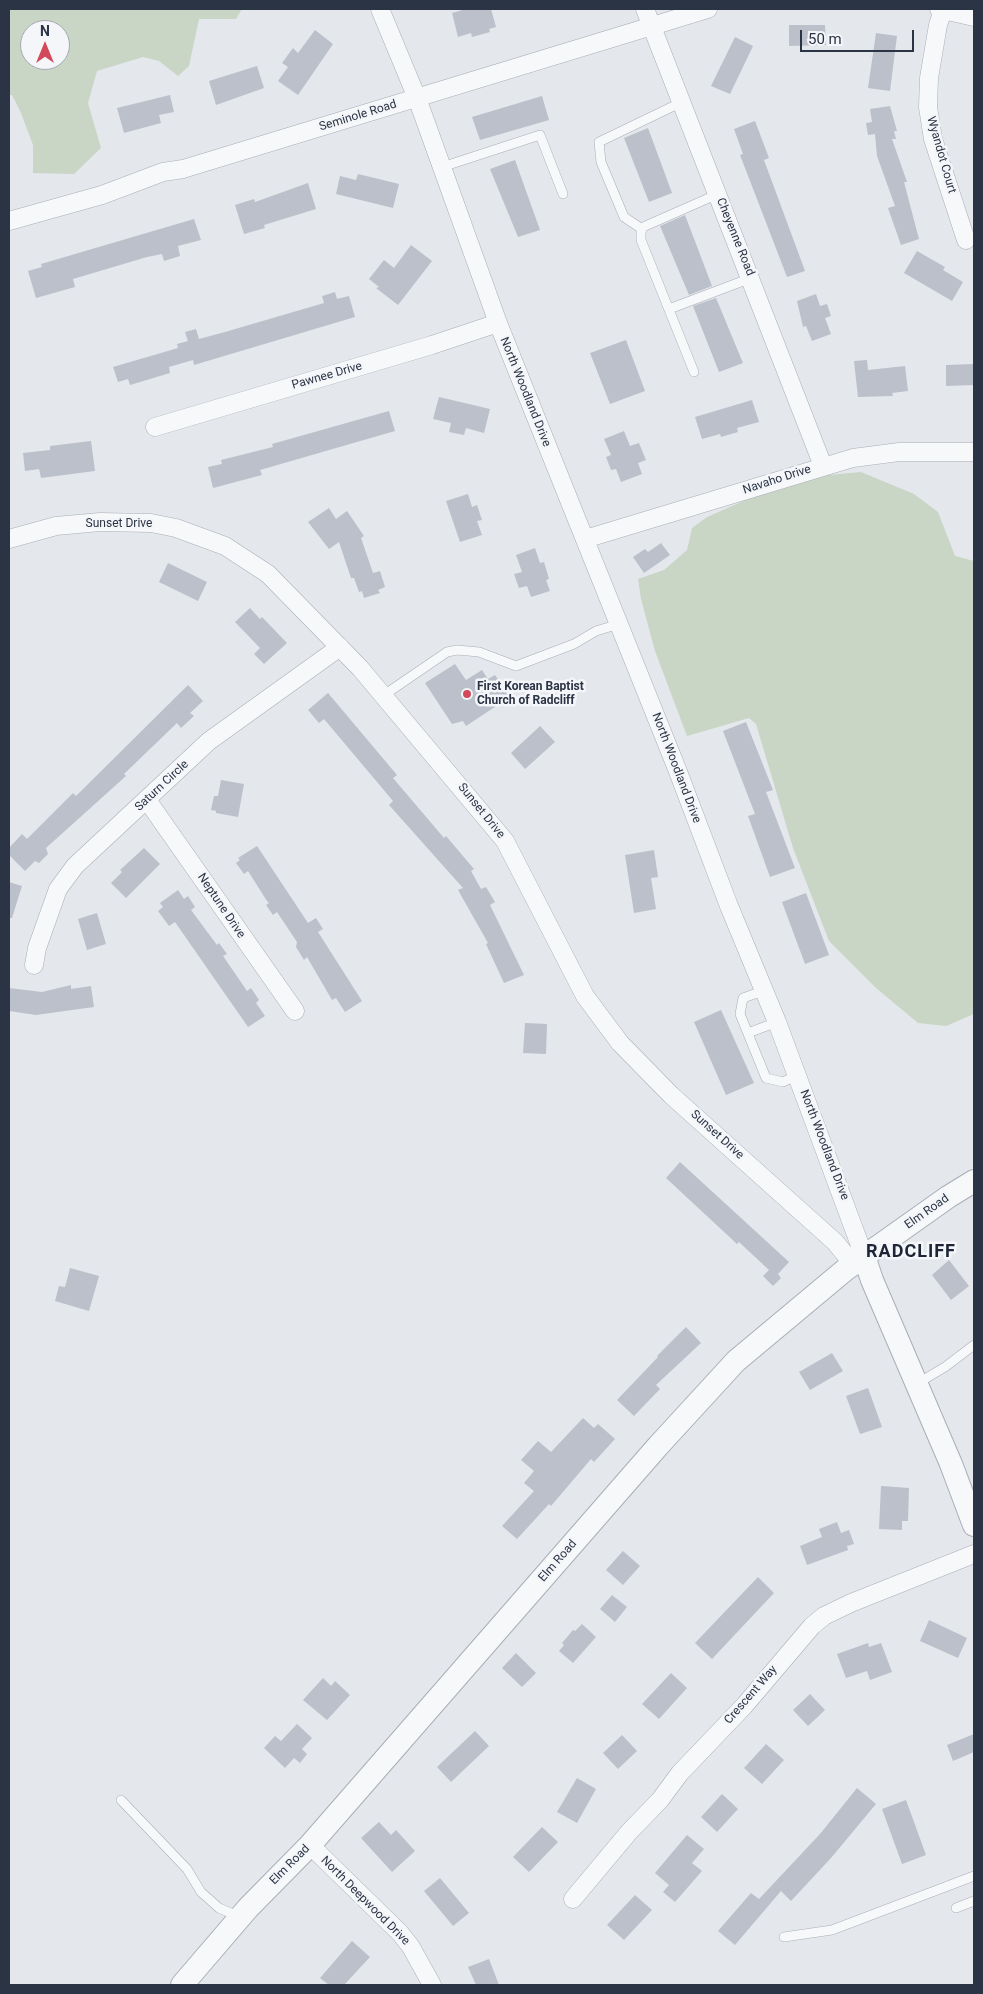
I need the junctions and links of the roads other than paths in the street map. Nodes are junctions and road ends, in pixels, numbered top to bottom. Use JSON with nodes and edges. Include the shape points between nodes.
{"nodes":[{"id":1,"x":380,"y":9,"type":"edge"},
{"id":2,"x":645,"y":9,"type":"edge"},
{"id":3,"x":708,"y":9,"type":"edge"},
{"id":4,"x":941,"y":9,"type":"edge"},
{"id":5,"x":974,"y":17,"type":"edge"},
{"id":6,"x":652,"y":26,"type":"junction"},
{"id":7,"x":417,"y":98,"type":"junction"},
{"id":8,"x":682,"y":102,"type":"junction"},
{"id":9,"x":442,"y":167,"type":"junction"},
{"id":10,"x":563,"y":194,"type":"dead end"},
{"id":11,"x":718,"y":194,"type":"junction"},
{"id":12,"x":9,"y":221,"type":"edge"},
{"id":13,"x":642,"y":229,"type":"junction"},
{"id":14,"x":966,"y":240,"type":"dead end"},
{"id":15,"x":751,"y":278,"type":"junction"},
{"id":16,"x":669,"y":309,"type":"junction"},
{"id":17,"x":498,"y":322,"type":"junction"},
{"id":18,"x":694,"y":372,"type":"dead end"},
{"id":19,"x":155,"y":427,"type":"dead end"},
{"id":20,"x":974,"y":452,"type":"edge"},
{"id":21,"x":823,"y":466,"type":"junction"},
{"id":22,"x":9,"y":539,"type":"edge"},
{"id":23,"x":585,"y":539,"type":"junction"},
{"id":24,"x":619,"y":624,"type":"junction"},
{"id":25,"x":340,"y":647,"type":"junction"},
{"id":26,"x":384,"y":695,"type":"junction"},
{"id":27,"x":147,"y":800,"type":"junction"},
{"id":28,"x":34,"y":965,"type":"dead end"},
{"id":29,"x":763,"y":991,"type":"junction"},
{"id":30,"x":295,"y":1011,"type":"dead end"},
{"id":31,"x":777,"y":1022,"type":"junction"},
{"id":32,"x":748,"y":1033,"type":"junction"},
{"id":33,"x":797,"y":1075,"type":"junction"},
{"id":34,"x":974,"y":1182,"type":"edge"},
{"id":35,"x":859,"y":1260,"type":"junction"},
{"id":36,"x":974,"y":1345,"type":"edge"},
{"id":37,"x":917,"y":1384,"type":"junction"},
{"id":38,"x":974,"y":1526,"type":"edge"},
{"id":39,"x":974,"y":1554,"type":"edge"},
{"id":40,"x":121,"y":1800,"type":"dead end"},
{"id":41,"x":310,"y":1845,"type":"junction"},
{"id":42,"x":974,"y":1876,"type":"edge"},
{"id":43,"x":574,"y":1899,"type":"dead end"},
{"id":44,"x":974,"y":1901,"type":"edge"},
{"id":45,"x":956,"y":1908,"type":"dead end"},
{"id":46,"x":240,"y":1917,"type":"junction"},
{"id":47,"x":784,"y":1937,"type":"dead end"},
{"id":48,"x":182,"y":1985,"type":"edge"},
{"id":49,"x":432,"y":1985,"type":"edge"}],
"edges":[{"from":1,"to":7,"type":"street","name":"North Woodland Drive"},
{"from":2,"to":6,"type":"street","name":"Cheyenne Road"},
{"from":3,"to":6,"type":"street","name":"Seminole Road"},
{"from":4,"to":5,"type":"street"},
{"from":4,"to":14,"type":"street","name":"Wyandot Court","via":[[929,78],[928,107],[934,139]]},
{"from":6,"to":7,"type":"street","name":"Seminole Road"},
{"from":6,"to":8,"type":"street","name":"Cheyenne Road"},
{"from":7,"to":9,"type":"street","name":"North Woodland Drive"},
{"from":7,"to":12,"type":"street","name":"Seminole Road"},
{"from":8,"to":11,"type":"street","name":"Cheyenne Road"},
{"from":8,"to":13,"type":"lane","via":[[599,142],[601,162],[624,217]]},
{"from":9,"to":10,"type":"lane","via":[[540,136]]},
{"from":9,"to":17,"type":"street","name":"North Woodland Drive"},
{"from":11,"to":13,"type":"lane"},
{"from":11,"to":15,"type":"street","name":"Cheyenne Road"},
{"from":13,"to":16,"type":"lane","via":[[641,240]]},
{"from":15,"to":16,"type":"lane"},
{"from":15,"to":21,"type":"street","name":"Cheyenne Road"},
{"from":16,"to":18,"type":"lane"},
{"from":17,"to":19,"type":"street","name":"Pawnee Drive","via":[[432,345]]},
{"from":17,"to":23,"type":"street","name":"North Woodland Drive"},
{"from":20,"to":21,"type":"street","name":"Navaho Drive","via":[[899,452]]},
{"from":21,"to":23,"type":"street","name":"Navaho Drive"},
{"from":22,"to":25,"type":"street","name":"Sunset Drive","via":[[56,526],[100,522],[151,523],[200,535],[225,546],[268,574]]},
{"from":23,"to":24,"type":"street","name":"North Woodland Drive"},
{"from":24,"to":26,"type":"lane","via":[[516,666],[479,652],[447,652]]},
{"from":24,"to":29,"type":"street","name":"North Woodland Drive"},
{"from":25,"to":26,"type":"street","name":"Sunset Drive"},
{"from":25,"to":27,"type":"street","name":"Saturn Circle","via":[[209,742]]},
{"from":26,"to":35,"type":"street","name":"Sunset Drive","via":[[505,842],[585,996],[620,1043],[671,1095]]},
{"from":27,"to":28,"type":"street","name":"Saturn Circle","via":[[86,856],[62,883],[49,912]]},
{"from":27,"to":30,"type":"street","name":"Neptune Drive"},
{"from":29,"to":31,"type":"street","name":"North Woodland Drive"},
{"from":29,"to":32,"type":"lane","via":[[743,998],[740,1014]]},
{"from":31,"to":32,"type":"lane"},
{"from":31,"to":33,"type":"street","name":"North Woodland Drive"},
{"from":32,"to":33,"type":"lane","via":[[766,1078],[782,1082]]},
{"from":33,"to":35,"type":"street","name":"North Woodland Drive"},
{"from":34,"to":35,"type":"street","name":"Elm Road"},
{"from":35,"to":37,"type":"street","name":"North Woodland Drive","via":[[872,1280]]},
{"from":35,"to":41,"type":"street","name":"Elm Road","via":[[736,1361]]},
{"from":36,"to":37,"type":"lane"},
{"from":37,"to":38,"type":"street","name":"North Woodland Drive"},
{"from":39,"to":43,"type":"street","name":"Crescent Way","via":[[851,1603],[812,1626],[744,1706],[680,1773]]},
{"from":40,"to":46,"type":"lane","via":[[187,1868],[201,1892],[219,1908]]},
{"from":41,"to":46,"type":"street","name":"Elm Road"},
{"from":41,"to":49,"type":"street","name":"North Deepwood Drive","via":[[400,1933]]},
{"from":42,"to":47,"type":"lane","via":[[832,1930]]},
{"from":44,"to":45,"type":"lane"},
{"from":46,"to":48,"type":"street","name":"Elm Road"}]}
